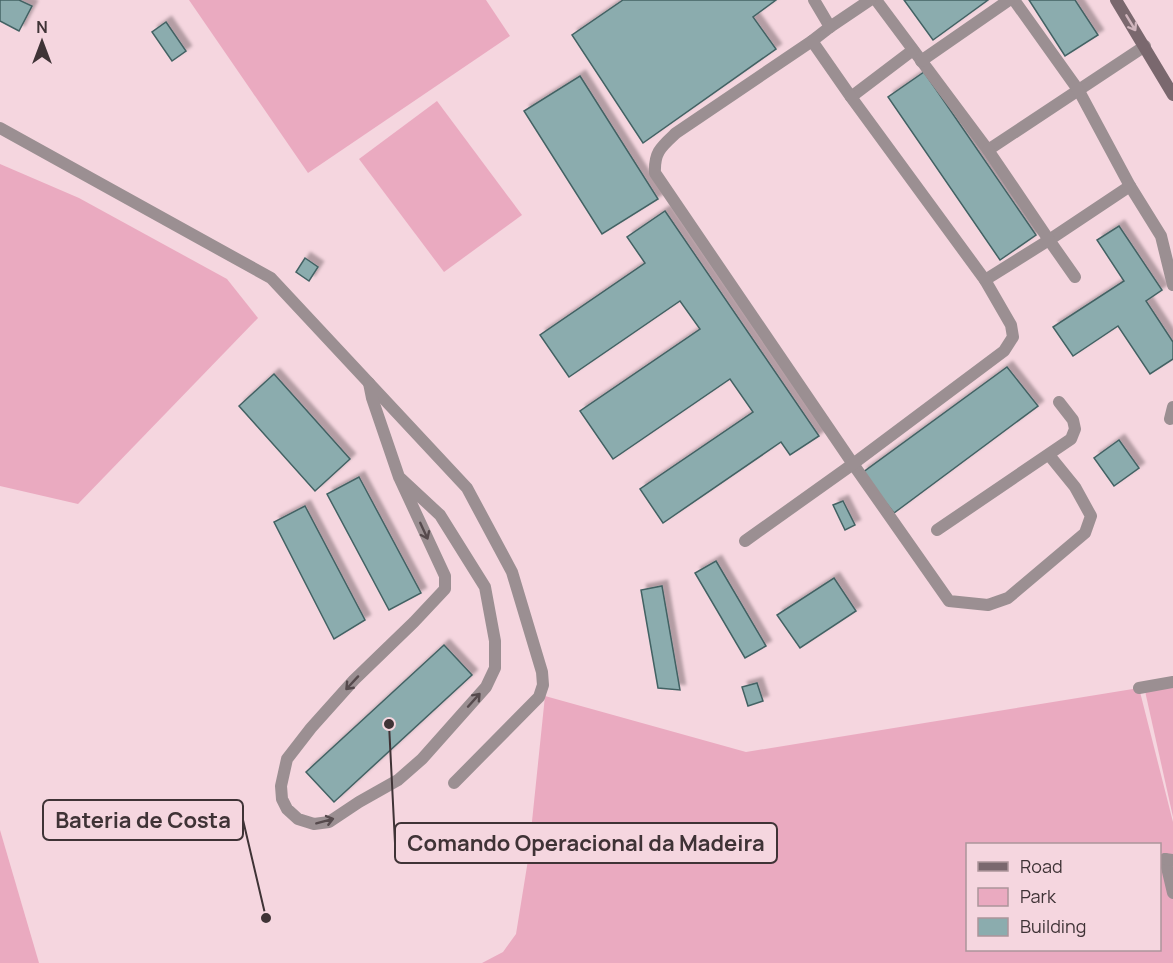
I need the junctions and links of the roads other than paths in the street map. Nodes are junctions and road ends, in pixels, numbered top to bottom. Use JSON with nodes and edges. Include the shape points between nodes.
{"nodes":[{"id":1,"x":814,"y":0,"type":"edge"},
{"id":2,"x":870,"y":0,"type":"edge"},
{"id":3,"x":876,"y":0,"type":"edge"},
{"id":4,"x":1011,"y":0,"type":"edge"},
{"id":5,"x":1116,"y":0,"type":"edge"},
{"id":6,"x":830,"y":27,"type":"junction"},
{"id":7,"x":812,"y":41,"type":"junction"},
{"id":8,"x":1145,"y":46,"type":"junction"},
{"id":9,"x":917,"y":56,"type":"junction"},
{"id":10,"x":1079,"y":91,"type":"junction"},
{"id":11,"x":1173,"y":95,"type":"edge"},
{"id":12,"x":851,"y":97,"type":"junction"},
{"id":13,"x":0,"y":128,"type":"edge"},
{"id":14,"x":988,"y":150,"type":"junction"},
{"id":15,"x":1130,"y":186,"type":"junction"},
{"id":16,"x":1049,"y":240,"type":"junction"},
{"id":17,"x":1075,"y":277,"type":"dead end"},
{"id":18,"x":986,"y":280,"type":"junction"},
{"id":19,"x":1173,"y":285,"type":"edge"},
{"id":20,"x":369,"y":383,"type":"junction"},
{"id":21,"x":1059,"y":402,"type":"dead end"},
{"id":22,"x":1049,"y":455,"type":"junction"},
{"id":23,"x":853,"y":464,"type":"junction"},
{"id":24,"x":399,"y":477,"type":"junction"},
{"id":25,"x":937,"y":530,"type":"dead end"},
{"id":26,"x":745,"y":541,"type":"dead end"},
{"id":27,"x":1173,"y":682,"type":"edge"},
{"id":28,"x":1139,"y":688,"type":"dead end"},
{"id":29,"x":454,"y":783,"type":"dead end"},
{"id":30,"x":1169,"y":859,"type":"edge"},
{"id":31,"x":1173,"y":893,"type":"edge"}],
"edges":[{"from":1,"to":6,"type":"lane"},
{"from":2,"to":6,"type":"lane"},
{"from":3,"to":9,"type":"lane"},
{"from":4,"to":9,"type":"lane"},
{"from":4,"to":10,"type":"lane"},
{"from":5,"to":8,"type":"street","one_way":true},
{"from":6,"to":7,"type":"lane"},
{"from":7,"to":12,"type":"lane"},
{"from":7,"to":23,"type":"lane","via":[[676,133],[660,148],[654,160],[655,173]]},
{"from":8,"to":10,"type":"lane"},
{"from":8,"to":11,"type":"street"},
{"from":9,"to":12,"type":"lane"},
{"from":9,"to":14,"type":"lane"},
{"from":10,"to":14,"type":"lane"},
{"from":10,"to":15,"type":"lane"},
{"from":12,"to":18,"type":"lane"},
{"from":13,"to":20,"type":"lane","via":[[271,278]]},
{"from":14,"to":16,"type":"lane"},
{"from":15,"to":16,"type":"lane"},
{"from":15,"to":19,"type":"lane","via":[[1161,236]]},
{"from":16,"to":17,"type":"lane"},
{"from":16,"to":18,"type":"lane"},
{"from":18,"to":23,"type":"lane","via":[[1011,325],[1013,337],[1004,351]]},
{"from":20,"to":24,"type":"lane"},
{"from":20,"to":29,"type":"lane","via":[[468,488],[512,572],[542,672],[539,697]]},
{"from":21,"to":22,"type":"lane","via":[[1075,429],[1071,439]]},
{"from":22,"to":23,"type":"lane","via":[[1075,487],[1091,516],[1084,533],[1008,598],[988,605],[949,601]]},
{"from":22,"to":25,"type":"lane"},
{"from":23,"to":26,"type":"lane"},
{"from":24,"to":24,"type":"lane","one_way":true,"via":[[445,576],[445,589],[354,680],[287,759],[282,799],[298,819],[314,824],[329,822],[398,780],[486,687],[495,668],[495,641],[485,587],[440,515]]},
{"from":27,"to":28,"type":"lane"},
{"from":30,"to":31,"type":"lane"}]}
